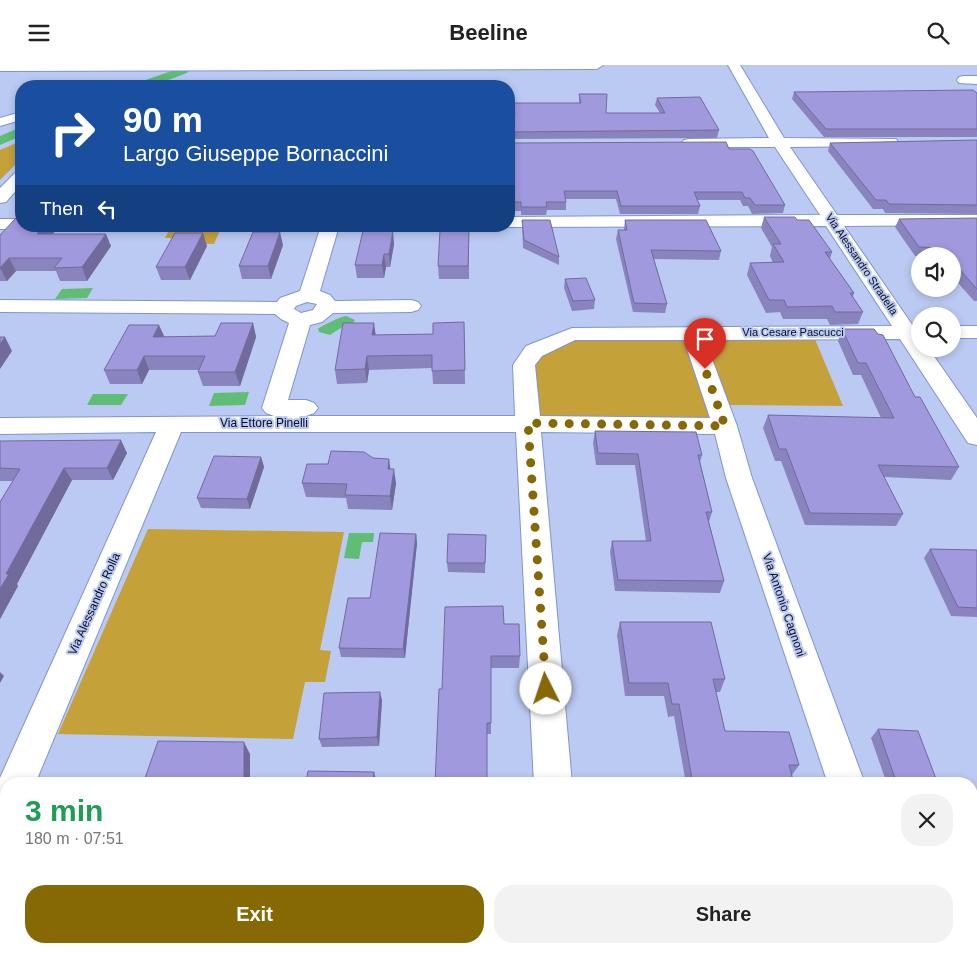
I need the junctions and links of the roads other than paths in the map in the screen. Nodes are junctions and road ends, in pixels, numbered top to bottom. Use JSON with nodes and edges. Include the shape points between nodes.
{"nodes":[{"id":1,"x":171,"y":65,"type":"edge"},
{"id":2,"x":377,"y":65,"type":"edge"},
{"id":3,"x":597,"y":65,"type":"edge"},
{"id":4,"x":734,"y":65,"type":"edge"},
{"id":5,"x":148,"y":66,"type":"junction"},
{"id":6,"x":0,"y":67,"type":"edge"},
{"id":7,"x":106,"y":79,"type":"dead end"},
{"id":8,"x":373,"y":79,"type":"dead end"},
{"id":9,"x":963,"y":80,"type":"dead end"},
{"id":10,"x":977,"y":80,"type":"edge"},
{"id":11,"x":15,"y":118,"type":"edge"},
{"id":12,"x":0,"y":122,"type":"edge"},
{"id":13,"x":779,"y":142,"type":"junction"},
{"id":14,"x":908,"y":142,"type":"edge"},
{"id":15,"x":673,"y":143,"type":"edge"},
{"id":16,"x":15,"y":182,"type":"edge"},
{"id":17,"x":0,"y":198,"type":"edge"},
{"id":18,"x":831,"y":220,"type":"junction"},
{"id":19,"x":977,"y":220,"type":"edge"},
{"id":20,"x":515,"y":222,"type":"edge"},
{"id":21,"x":15,"y":224,"type":"edge"},
{"id":22,"x":0,"y":225,"type":"edge"},
{"id":23,"x":328,"y":232,"type":"edge"},
{"id":24,"x":309,"y":295,"type":"junction"},
{"id":25,"x":0,"y":306,"type":"edge"},
{"id":26,"x":411,"y":306,"type":"dead end"},
{"id":27,"x":327,"y":307,"type":"junction"},
{"id":28,"x":292,"y":313,"type":"junction"},
{"id":29,"x":911,"y":328,"type":"edge"},
{"id":30,"x":692,"y":332,"type":"junction"},
{"id":31,"x":911,"y":332,"type":"edge"},
{"id":32,"x":961,"y":332,"type":"edge"},
{"id":33,"x":977,"y":332,"type":"edge"},
{"id":34,"x":929,"y":357,"type":"edge"},
{"id":35,"x":402,"y":407,"type":"dead end"},
{"id":36,"x":172,"y":423,"type":"junction"},
{"id":37,"x":528,"y":423,"type":"junction"},
{"id":38,"x":0,"y":426,"type":"edge"},
{"id":39,"x":725,"y":426,"type":"junction"},
{"id":40,"x":977,"y":437,"type":"edge"},
{"id":41,"x":19,"y":777,"type":"edge"},
{"id":42,"x":553,"y":777,"type":"edge"},
{"id":43,"x":845,"y":777,"type":"edge"}],
"edges":[{"from":1,"to":2,"type":"street"},
{"from":1,"to":5,"type":"street"},
{"from":2,"to":3,"type":"street"},
{"from":2,"to":8,"type":"street"},
{"from":4,"to":13,"type":"street","name":"Via Alessandro Stradella"},
{"from":5,"to":6,"type":"street"},
{"from":5,"to":7,"type":"street","via":[[124,78]]},
{"from":9,"to":10,"type":"street"},
{"from":11,"to":12,"type":"street"},
{"from":13,"to":14,"type":"street"},
{"from":13,"to":15,"type":"street"},
{"from":13,"to":18,"type":"street","name":"Via Alessandro Stradella"},
{"from":16,"to":17,"type":"street"},
{"from":18,"to":19,"type":"street"},
{"from":18,"to":20,"type":"street"},
{"from":18,"to":29,"type":"street","name":"Via Alessandro Stradella"},
{"from":21,"to":22,"type":"street"},
{"from":23,"to":24,"type":"street"},
{"from":24,"to":27,"type":"street","via":[[324,299]]},
{"from":24,"to":28,"type":"street","via":[[287,302]]},
{"from":25,"to":28,"type":"street"},
{"from":26,"to":27,"type":"street"},
{"from":27,"to":28,"type":"street","via":[[320,315]]},
{"from":28,"to":35,"type":"street","via":[[274,409]]},
{"from":30,"to":31,"type":"street","name":"Via Cesare Pascucci"},
{"from":30,"to":37,"type":"street","name":"Via Cesare Pascucci","via":[[572,334],[534,351],[524,365]]},
{"from":30,"to":39,"type":"street","name":"Via Antonio Cagnoni"},
{"from":32,"to":33,"type":"street"},
{"from":34,"to":40,"type":"street","name":"Via Alessandro Stradella"},
{"from":36,"to":37,"type":"street","name":"Via Ettore Pinelli"},
{"from":36,"to":38,"type":"street","name":"Via Ettore Pinelli"},
{"from":36,"to":41,"type":"street","name":"Via Alessandro Rolla"},
{"from":37,"to":39,"type":"street","name":"Via Ettore Pinelli"},
{"from":37,"to":42,"type":"street","name":"Via Cesare Pascucci"},
{"from":39,"to":43,"type":"street","name":"Via Antonio Cagnoni","via":[[739,478]]}]}
